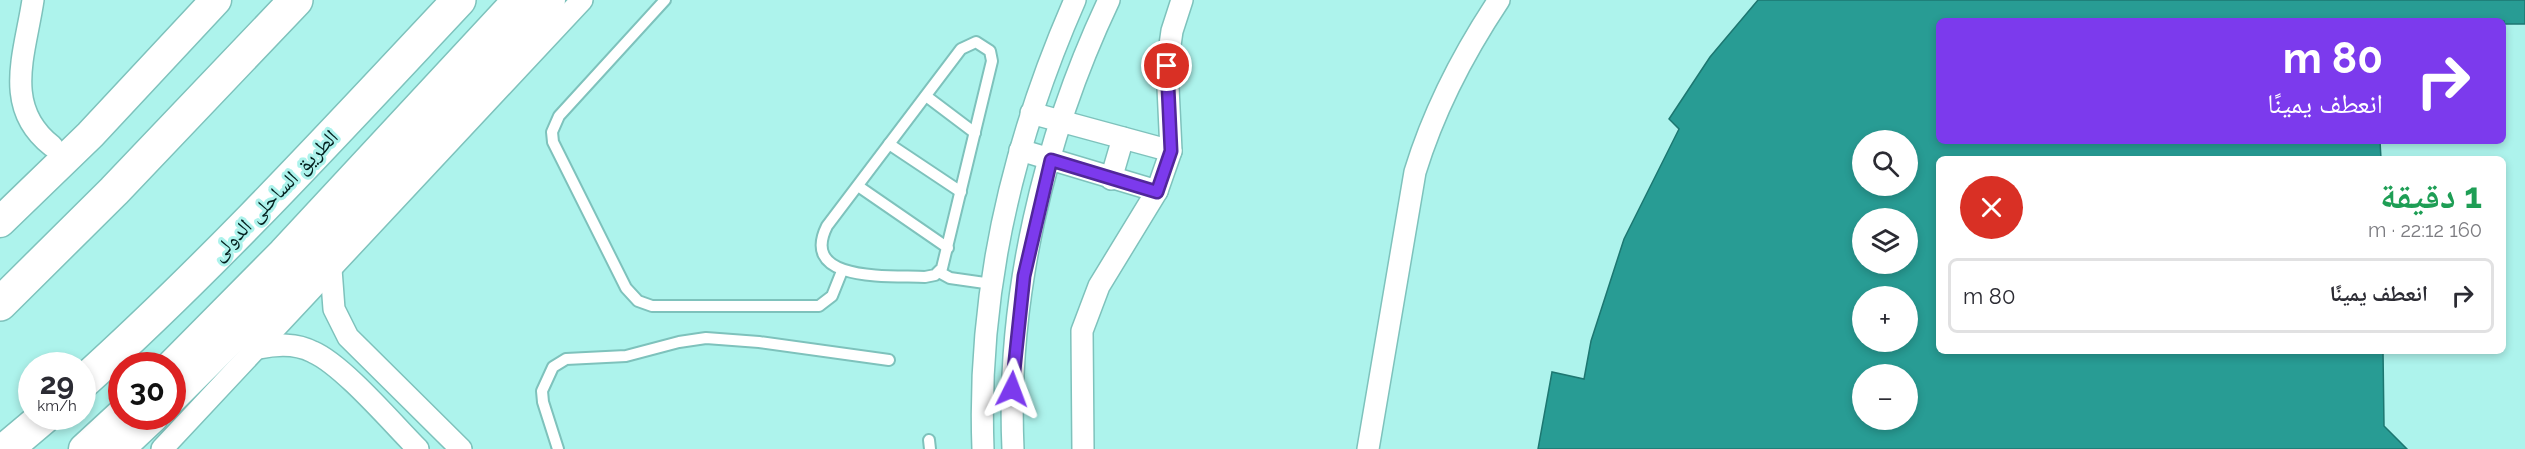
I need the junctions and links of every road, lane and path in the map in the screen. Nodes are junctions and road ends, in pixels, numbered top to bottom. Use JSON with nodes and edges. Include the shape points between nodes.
{"nodes":[{"id":1,"x":33,"y":0,"type":"edge"},
{"id":2,"x":191,"y":0,"type":"edge"},
{"id":3,"x":216,"y":0,"type":"edge"},
{"id":4,"x":296,"y":0,"type":"edge"},
{"id":5,"x":459,"y":0,"type":"edge"},
{"id":6,"x":518,"y":0,"type":"edge"},
{"id":7,"x":550,"y":0,"type":"edge"},
{"id":8,"x":582,"y":0,"type":"edge"},
{"id":9,"x":665,"y":0,"type":"edge"},
{"id":10,"x":1076,"y":0,"type":"edge"},
{"id":11,"x":1109,"y":0,"type":"edge"},
{"id":12,"x":1182,"y":0,"type":"edge"},
{"id":13,"x":1499,"y":0,"type":"edge"},
{"id":14,"x":926,"y":96,"type":"junction"},
{"id":15,"x":1031,"y":113,"type":"junction"},
{"id":16,"x":1062,"y":123,"type":"junction"},
{"id":17,"x":975,"y":133,"type":"junction"},
{"id":18,"x":1123,"y":138,"type":"junction"},
{"id":19,"x":889,"y":144,"type":"junction"},
{"id":20,"x":52,"y":146,"type":"junction"},
{"id":21,"x":1020,"y":150,"type":"junction"},
{"id":22,"x":1171,"y":151,"type":"junction"},
{"id":23,"x":1051,"y":160,"type":"junction"},
{"id":24,"x":1112,"y":179,"type":"junction"},
{"id":25,"x":858,"y":186,"type":"junction"},
{"id":26,"x":357,"y":189,"type":"junction"},
{"id":27,"x":961,"y":192,"type":"junction"},
{"id":28,"x":1157,"y":192,"type":"junction"},
{"id":29,"x":0,"y":197,"type":"edge"},
{"id":30,"x":0,"y":222,"type":"edge"},
{"id":31,"x":948,"y":248,"type":"junction"},
{"id":32,"x":291,"y":260,"type":"junction"},
{"id":33,"x":330,"y":269,"type":"junction"},
{"id":34,"x":842,"y":271,"type":"junction"},
{"id":35,"x":939,"y":272,"type":"junction"},
{"id":36,"x":992,"y":284,"type":"junction"},
{"id":37,"x":0,"y":304,"type":"edge"},
{"id":38,"x":259,"y":348,"type":"junction"},
{"id":39,"x":186,"y":353,"type":"edge"},
{"id":40,"x":890,"y":360,"type":"dead end"},
{"id":41,"x":96,"y":371,"type":"edge"},
{"id":42,"x":186,"y":384,"type":"edge"},
{"id":43,"x":1011,"y":411,"type":"junction"},
{"id":44,"x":981,"y":412,"type":"junction"},
{"id":45,"x":108,"y":427,"type":"edge"},
{"id":46,"x":29,"y":430,"type":"edge"},
{"id":47,"x":139,"y":430,"type":"edge"},
{"id":48,"x":6,"y":449,"type":"edge"},
{"id":49,"x":84,"y":449,"type":"edge"},
{"id":50,"x":119,"y":449,"type":"edge"},
{"id":51,"x":162,"y":449,"type":"edge"},
{"id":52,"x":418,"y":449,"type":"edge"},
{"id":53,"x":461,"y":449,"type":"edge"},
{"id":54,"x":558,"y":449,"type":"edge"},
{"id":55,"x":983,"y":449,"type":"edge"},
{"id":56,"x":1013,"y":449,"type":"edge"},
{"id":57,"x":1083,"y":449,"type":"edge"},
{"id":58,"x":1368,"y":449,"type":"edge"}],
"edges":[{"from":1,"to":20,"type":"street","via":[[20,88],[22,105],[28,121]]},
{"from":2,"to":20,"type":"main road"},
{"from":3,"to":30,"type":"main road","via":[[90,135]]},
{"from":4,"to":37,"type":"highway"},
{"from":5,"to":41,"type":"highway","name":"الطريق الساحلى الدولى","via":[[227,244]]},
{"from":6,"to":26,"type":"main road"},
{"from":7,"to":26,"type":"main road"},
{"from":8,"to":33,"type":"street"},
{"from":9,"to":34,"type":"lane","via":[[559,116],[552,132],[553,142],[626,288],[638,302],[652,306],[819,306],[832,296]]},
{"from":10,"to":15,"type":"street"},
{"from":11,"to":16,"type":"street"},
{"from":12,"to":22,"type":"street","via":[[1167,66]]},
{"from":13,"to":58,"type":"street","via":[[1451,81],[1415,172]]},
{"from":14,"to":17,"type":"lane"},
{"from":14,"to":17,"type":"lane","via":[[965,45],[976,42],[987,46],[992,62]]},
{"from":14,"to":19,"type":"lane"},
{"from":15,"to":16,"type":"street"},
{"from":15,"to":21,"type":"street"},
{"from":16,"to":18,"type":"street"},
{"from":16,"to":23,"type":"street"},
{"from":17,"to":27,"type":"lane"},
{"from":18,"to":22,"type":"street"},
{"from":18,"to":24,"type":"street"},
{"from":19,"to":25,"type":"lane"},
{"from":19,"to":27,"type":"lane"},
{"from":20,"to":29,"type":"main road"},
{"from":21,"to":23,"type":"street"},
{"from":21,"to":36,"type":"street"},
{"from":22,"to":28,"type":"street"},
{"from":23,"to":24,"type":"street"},
{"from":23,"to":43,"type":"street","via":[[1024,276]]},
{"from":24,"to":28,"type":"street"},
{"from":25,"to":31,"type":"lane"},
{"from":25,"to":34,"type":"lane","via":[[828,226],[822,243],[827,261]]},
{"from":26,"to":32,"type":"main road"},
{"from":27,"to":31,"type":"lane"},
{"from":28,"to":57,"type":"street","via":[[1099,286],[1082,331]]},
{"from":31,"to":35,"type":"lane"},
{"from":32,"to":39,"type":"main road"},
{"from":32,"to":42,"type":"main road","via":[[247,323]]},
{"from":33,"to":38,"type":"street"},
{"from":33,"to":53,"type":"street","via":[[334,309],[348,337]]},
{"from":34,"to":35,"type":"lane","via":[[925,277]]},
{"from":35,"to":36,"type":"lane","via":[[950,278]]},
{"from":36,"to":44,"type":"street"},
{"from":38,"to":51,"type":"street"},
{"from":38,"to":52,"type":"street","via":[[300,347],[326,359]]},
{"from":40,"to":54,"type":"lane","via":[[719,338],[679,342],[626,356],[566,359],[548,374],[542,391]]},
{"from":43,"to":44,"type":"street"},
{"from":43,"to":56,"type":"street"},
{"from":44,"to":55,"type":"street"},
{"from":45,"to":49,"type":"main road"},
{"from":46,"to":48,"type":"highway"},
{"from":47,"to":50,"type":"main road"}]}
